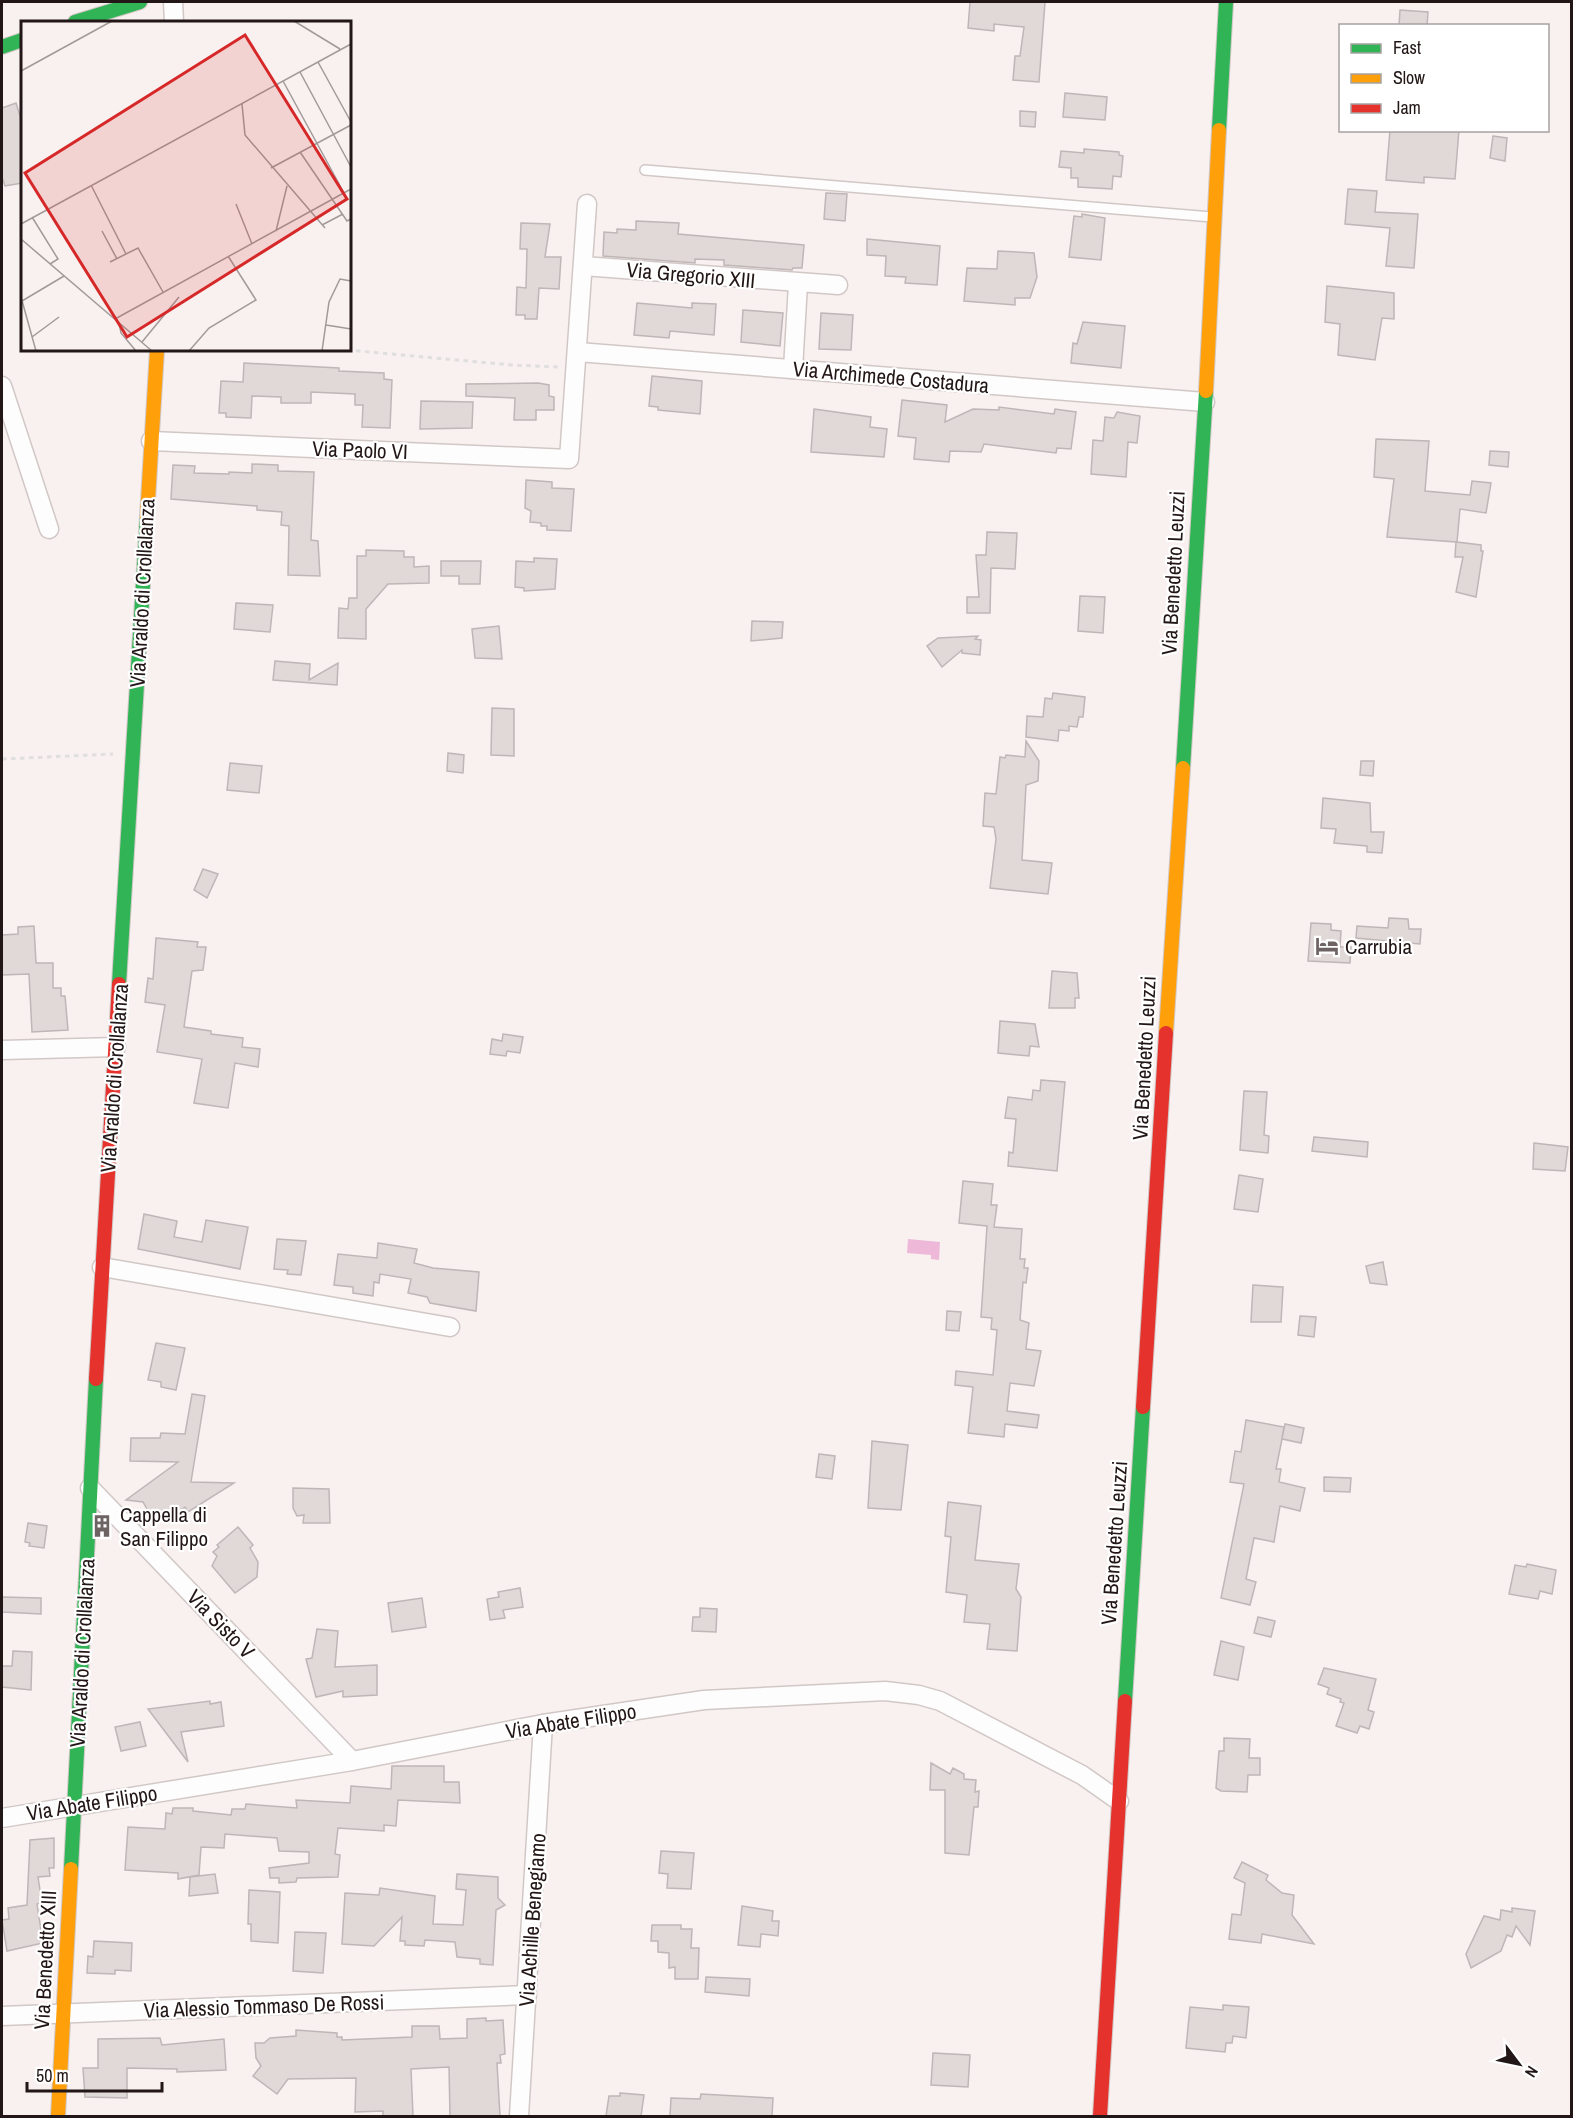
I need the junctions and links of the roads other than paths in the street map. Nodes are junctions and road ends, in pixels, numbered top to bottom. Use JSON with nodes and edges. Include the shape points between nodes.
{"nodes":[{"id":1,"x":132,"y":2,"type":"edge"},
{"id":2,"x":174,"y":2,"type":"edge"},
{"id":3,"x":1226,"y":2,"type":"edge"},
{"id":4,"x":78,"y":21,"type":"edge"},
{"id":5,"x":174,"y":21,"type":"edge"},
{"id":6,"x":21,"y":40,"type":"edge"},
{"id":7,"x":2,"y":47,"type":"edge"},
{"id":8,"x":645,"y":170,"type":"dead end"},
{"id":9,"x":587,"y":204,"type":"dead end"},
{"id":10,"x":1215,"y":217,"type":"junction"},
{"id":11,"x":583,"y":266,"type":"junction"},
{"id":12,"x":798,"y":284,"type":"junction"},
{"id":13,"x":838,"y":285,"type":"dead end"},
{"id":14,"x":157,"y":351,"type":"edge"},
{"id":15,"x":577,"y":360,"type":"junction"},
{"id":16,"x":793,"y":369,"type":"junction"},
{"id":17,"x":2,"y":386,"type":"edge"},
{"id":18,"x":1205,"y":402,"type":"junction"},
{"id":19,"x":151,"y":441,"type":"junction"},
{"id":20,"x":49,"y":528,"type":"dead end"},
{"id":21,"x":116,"y":1047,"type":"junction"},
{"id":22,"x":2,"y":1050,"type":"edge"},
{"id":23,"x":102,"y":1267,"type":"junction"},
{"id":24,"x":450,"y":1327,"type":"dead end"},
{"id":25,"x":90,"y":1488,"type":"junction"},
{"id":26,"x":543,"y":1724,"type":"junction"},
{"id":27,"x":352,"y":1761,"type":"junction"},
{"id":28,"x":1119,"y":1801,"type":"junction"},
{"id":29,"x":74,"y":1806,"type":"junction"},
{"id":30,"x":2,"y":1818,"type":"edge"},
{"id":31,"x":527,"y":1995,"type":"junction"},
{"id":32,"x":64,"y":2014,"type":"junction"},
{"id":33,"x":2,"y":2016,"type":"edge"},
{"id":34,"x":58,"y":2116,"type":"edge"},
{"id":35,"x":519,"y":2116,"type":"edge"},
{"id":36,"x":1100,"y":2116,"type":"edge"}],
"edges":[{"from":1,"to":4,"type":"street"},
{"from":2,"to":5,"type":"street"},
{"from":3,"to":10,"type":"street","name":"Via Benedetto Leuzzi"},
{"from":6,"to":7,"type":"street"},
{"from":8,"to":10,"type":"lane"},
{"from":9,"to":11,"type":"street"},
{"from":10,"to":18,"type":"street","name":"Via Benedetto Leuzzi"},
{"from":11,"to":12,"type":"street","name":"Via Gregorio XIII"},
{"from":11,"to":15,"type":"street"},
{"from":12,"to":13,"type":"street","name":"Via Gregorio XIII"},
{"from":12,"to":16,"type":"street"},
{"from":14,"to":19,"type":"street","name":"Via Araldo di Crollalanza"},
{"from":15,"to":16,"type":"street","name":"Via Archimede Costadura"},
{"from":15,"to":19,"type":"street","name":"Via Paolo VI","via":[[569,459]]},
{"from":16,"to":18,"type":"street","name":"Via Archimede Costadura"},
{"from":17,"to":20,"type":"street"},
{"from":18,"to":28,"type":"street","name":"Via Benedetto Leuzzi"},
{"from":19,"to":21,"type":"street","name":"Via Araldo di Crollalanza"},
{"from":21,"to":22,"type":"street"},
{"from":21,"to":23,"type":"street","name":"Via Araldo di Crollalanza"},
{"from":23,"to":24,"type":"street"},
{"from":23,"to":25,"type":"street","name":"Via Araldo di Crollalanza"},
{"from":25,"to":27,"type":"street","name":"Via Sisto V"},
{"from":25,"to":29,"type":"street","name":"Via Araldo di Crollalanza"},
{"from":26,"to":27,"type":"street","name":"Via Abate Filippo"},
{"from":26,"to":28,"type":"street","name":"Via Abate Filippo","via":[[704,1700],[885,1691],[919,1695],[979,1720],[1082,1775]]},
{"from":26,"to":31,"type":"street","name":"Via Achille Benegiamo"},
{"from":27,"to":29,"type":"street","name":"Via Abate Filippo"},
{"from":28,"to":36,"type":"street","name":"Via Benedetto Leuzzi"},
{"from":29,"to":30,"type":"street","name":"Via Abate Filippo"},
{"from":29,"to":32,"type":"street","name":"Via Benedetto XIII"},
{"from":31,"to":32,"type":"street","name":"Via Alessio Tommaso De Rossi"},
{"from":31,"to":35,"type":"street","name":"Via Achille Benegiamo"},
{"from":32,"to":33,"type":"street","name":"Via Alessio Tommaso De Rossi"},
{"from":32,"to":34,"type":"street","name":"Via Benedetto XIII"}]}
